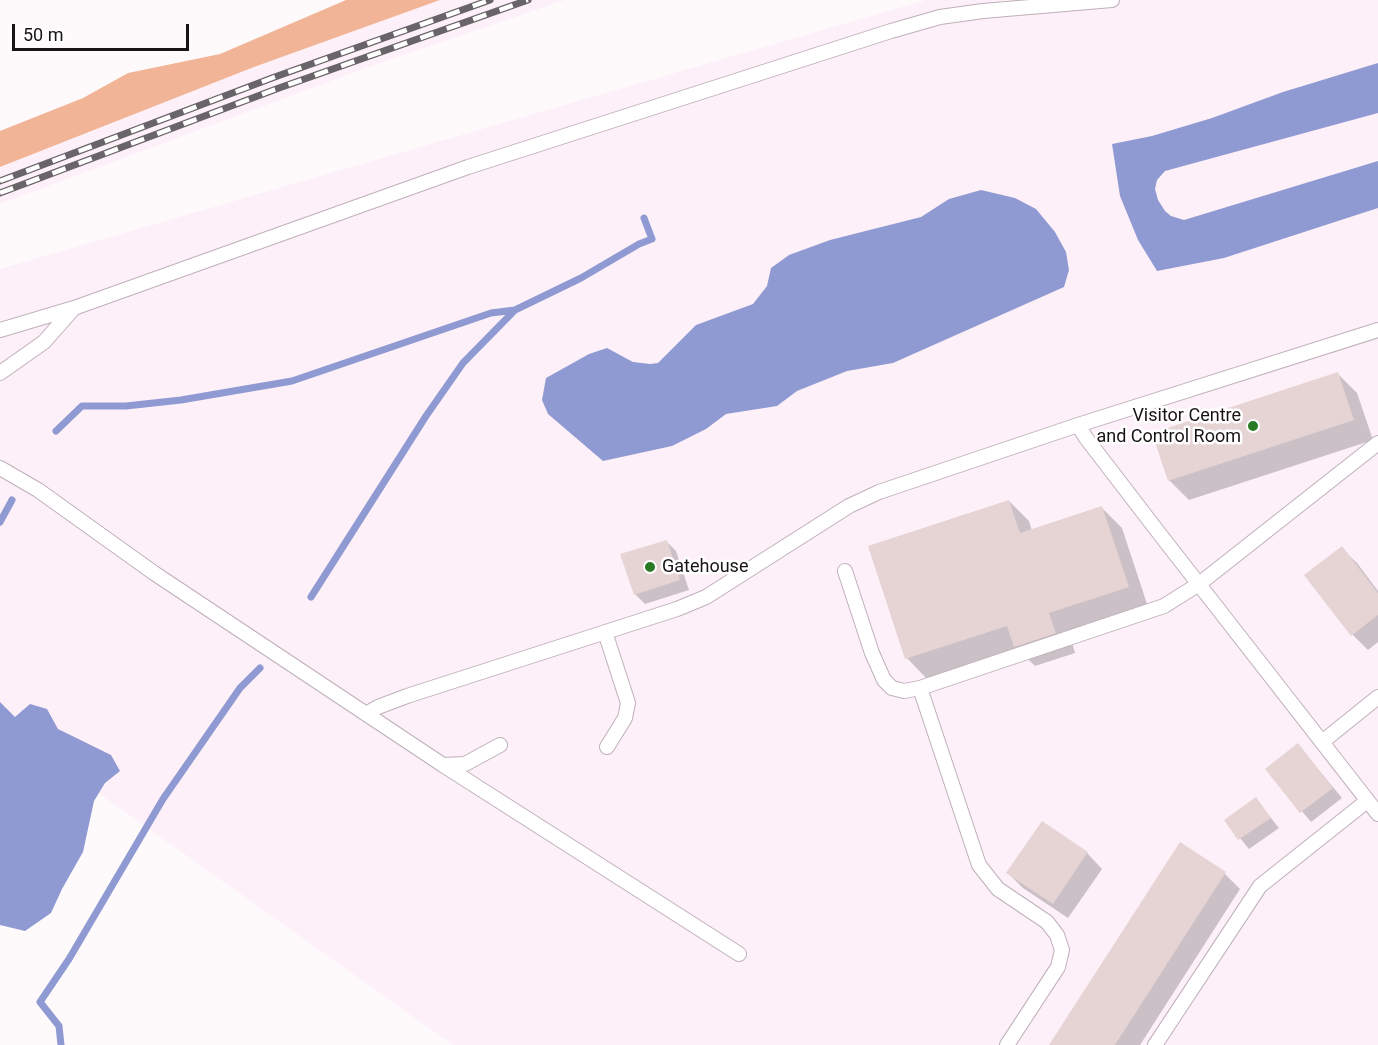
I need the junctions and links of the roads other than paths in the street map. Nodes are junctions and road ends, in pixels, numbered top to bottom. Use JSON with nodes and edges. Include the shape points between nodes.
{"nodes":[{"id":1,"x":1112,"y":0,"type":"edge"},
{"id":2,"x":74,"y":308,"type":"junction"},
{"id":3,"x":0,"y":330,"type":"edge"},
{"id":4,"x":1378,"y":330,"type":"edge"},
{"id":5,"x":0,"y":373,"type":"edge"},
{"id":6,"x":1078,"y":425,"type":"junction"},
{"id":7,"x":1378,"y":442,"type":"edge"},
{"id":8,"x":0,"y":468,"type":"edge"},
{"id":9,"x":845,"y":571,"type":"dead end"},
{"id":10,"x":1199,"y":584,"type":"junction"},
{"id":11,"x":605,"y":632,"type":"junction"},
{"id":12,"x":920,"y":688,"type":"junction"},
{"id":13,"x":1378,"y":697,"type":"edge"},
{"id":14,"x":366,"y":714,"type":"junction"},
{"id":15,"x":1322,"y":742,"type":"junction"},
{"id":16,"x":500,"y":745,"type":"dead end"},
{"id":17,"x":607,"y":747,"type":"dead end"},
{"id":18,"x":443,"y":765,"type":"junction"},
{"id":19,"x":1368,"y":801,"type":"junction"},
{"id":20,"x":1378,"y":814,"type":"edge"},
{"id":21,"x":739,"y":954,"type":"dead end"},
{"id":22,"x":1007,"y":1045,"type":"edge"},
{"id":23,"x":1155,"y":1045,"type":"edge"}],
"edges":[{"from":1,"to":2,"type":"lane","via":[[972,12],[891,31],[468,167]]},
{"from":2,"to":3,"type":"lane"},
{"from":2,"to":5,"type":"lane","via":[[44,342]]},
{"from":4,"to":6,"type":"lane"},
{"from":6,"to":10,"type":"lane"},
{"from":6,"to":11,"type":"lane","via":[[863,499],[706,597]]},
{"from":7,"to":10,"type":"lane"},
{"from":8,"to":14,"type":"lane"},
{"from":9,"to":12,"type":"lane","via":[[884,680],[892,688],[904,691]]},
{"from":10,"to":12,"type":"lane","via":[[1164,606]]},
{"from":10,"to":15,"type":"lane"},
{"from":11,"to":14,"type":"lane","via":[[407,696]]},
{"from":11,"to":17,"type":"lane","via":[[628,703],[625,718]]},
{"from":12,"to":22,"type":"lane","via":[[979,866],[998,889],[1047,922],[1062,950],[1058,967]]},
{"from":13,"to":15,"type":"lane"},
{"from":14,"to":18,"type":"lane"},
{"from":15,"to":19,"type":"lane"},
{"from":16,"to":18,"type":"lane","via":[[465,764]]},
{"from":18,"to":21,"type":"lane"},
{"from":19,"to":20,"type":"lane"},
{"from":19,"to":23,"type":"lane","via":[[1260,886]]}]}
